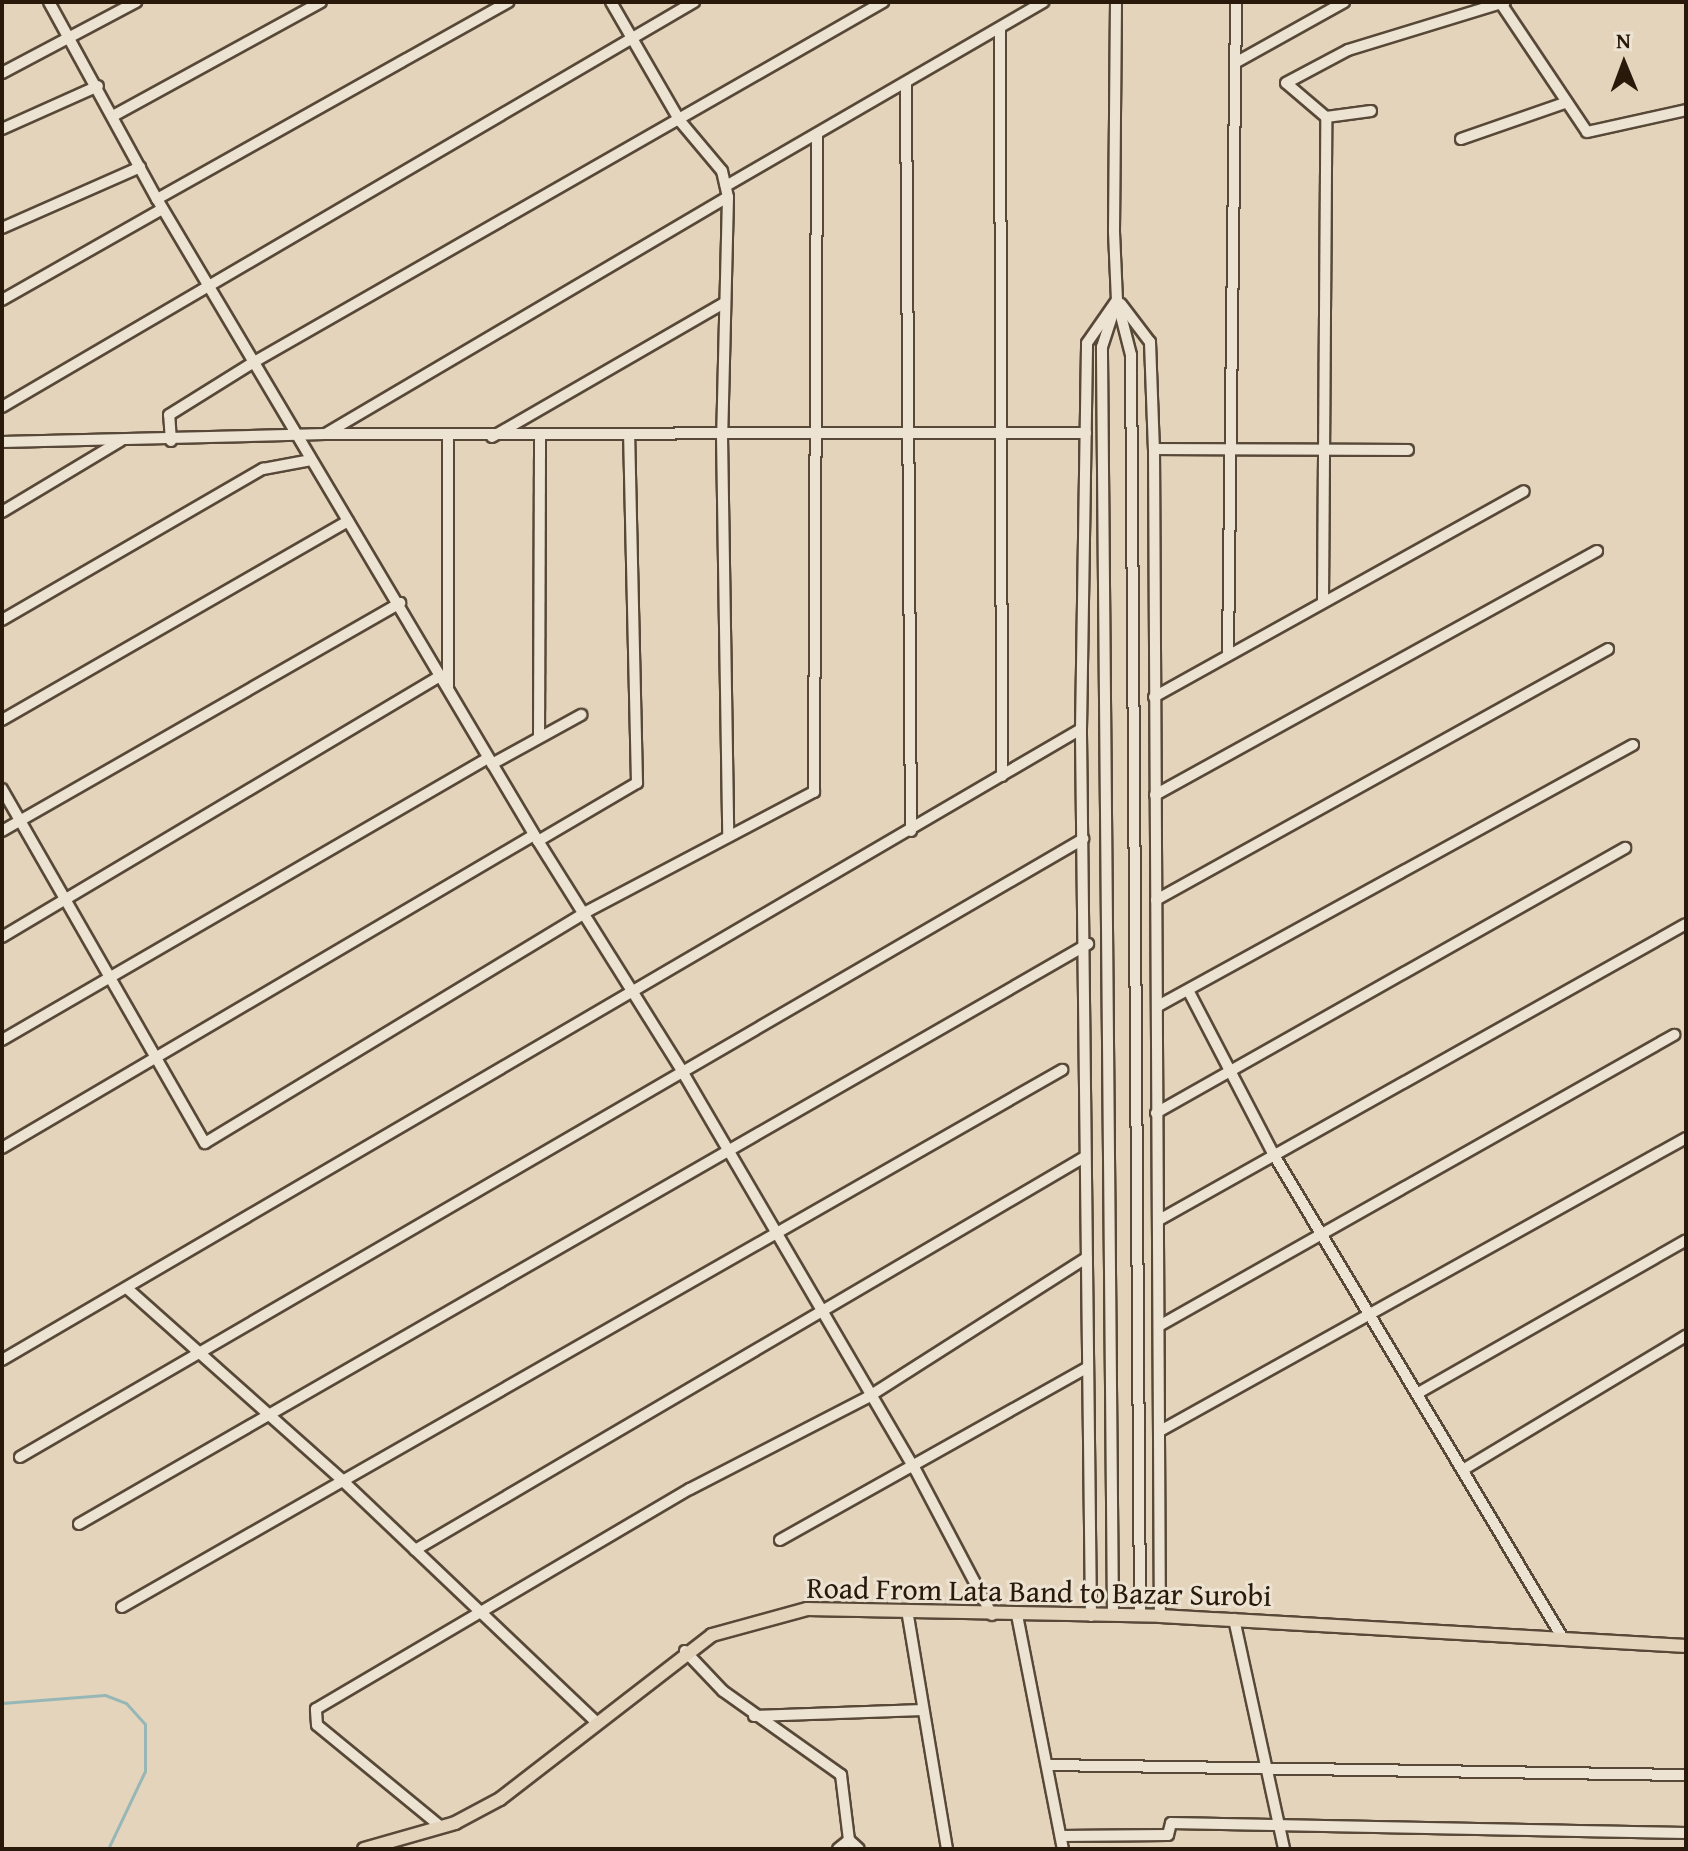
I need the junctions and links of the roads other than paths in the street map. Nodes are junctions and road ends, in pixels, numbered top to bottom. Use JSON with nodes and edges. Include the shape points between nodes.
{"nodes":[{"id":1,"x":49,"y":2,"type":"edge"},
{"id":2,"x":136,"y":2,"type":"edge"},
{"id":3,"x":321,"y":2,"type":"edge"},
{"id":4,"x":508,"y":2,"type":"edge"},
{"id":5,"x":611,"y":2,"type":"edge"},
{"id":6,"x":694,"y":2,"type":"edge"},
{"id":7,"x":883,"y":2,"type":"edge"},
{"id":8,"x":1043,"y":2,"type":"edge"},
{"id":9,"x":1116,"y":2,"type":"edge"},
{"id":10,"x":1236,"y":2,"type":"edge"},
{"id":11,"x":1344,"y":2,"type":"edge"},
{"id":12,"x":1502,"y":2,"type":"edge"},
{"id":13,"x":1000,"y":28,"type":"junction"},
{"id":14,"x":632,"y":37,"type":"junction"},
{"id":15,"x":71,"y":39,"type":"junction"},
{"id":16,"x":1235,"y":63,"type":"junction"},
{"id":17,"x":2,"y":73,"type":"edge"},
{"id":18,"x":906,"y":84,"type":"junction"},
{"id":19,"x":98,"y":86,"type":"junction"},
{"id":20,"x":1567,"y":102,"type":"junction"},
{"id":21,"x":1686,"y":110,"type":"edge"},
{"id":22,"x":1371,"y":111,"type":"dead end"},
{"id":23,"x":113,"y":116,"type":"junction"},
{"id":24,"x":1326,"y":117,"type":"junction"},
{"id":25,"x":680,"y":121,"type":"junction"},
{"id":26,"x":2,"y":129,"type":"edge"},
{"id":27,"x":817,"y":134,"type":"junction"},
{"id":28,"x":1461,"y":139,"type":"dead end"},
{"id":29,"x":140,"y":167,"type":"junction"},
{"id":30,"x":727,"y":191,"type":"junction"},
{"id":31,"x":160,"y":204,"type":"junction"},
{"id":32,"x":2,"y":228,"type":"edge"},
{"id":33,"x":207,"y":284,"type":"junction"},
{"id":34,"x":2,"y":300,"type":"edge"},
{"id":35,"x":1117,"y":300,"type":"junction"},
{"id":36,"x":724,"y":303,"type":"junction"},
{"id":37,"x":254,"y":362,"type":"junction"},
{"id":38,"x":2,"y":407,"type":"edge"},
{"id":39,"x":1086,"y":433,"type":"junction"},
{"id":40,"x":325,"y":434,"type":"junction"},
{"id":41,"x":1003,"y":435,"type":"junction"},
{"id":42,"x":722,"y":436,"type":"junction"},
{"id":43,"x":815,"y":436,"type":"junction"},
{"id":44,"x":910,"y":436,"type":"junction"},
{"id":45,"x":448,"y":437,"type":"junction"},
{"id":46,"x":629,"y":437,"type":"junction"},
{"id":47,"x":490,"y":438,"type":"junction"},
{"id":48,"x":540,"y":438,"type":"junction"},
{"id":49,"x":300,"y":440,"type":"junction"},
{"id":50,"x":120,"y":441,"type":"junction"},
{"id":51,"x":171,"y":441,"type":"junction"},
{"id":52,"x":2,"y":442,"type":"edge"},
{"id":53,"x":1154,"y":449,"type":"junction"},
{"id":54,"x":1227,"y":450,"type":"junction"},
{"id":55,"x":1408,"y":450,"type":"dead end"},
{"id":56,"x":1321,"y":451,"type":"junction"},
{"id":57,"x":311,"y":460,"type":"junction"},
{"id":58,"x":1524,"y":491,"type":"dead end"},
{"id":59,"x":2,"y":512,"type":"edge"},
{"id":60,"x":348,"y":521,"type":"junction"},
{"id":61,"x":1597,"y":551,"type":"dead end"},
{"id":62,"x":1323,"y":600,"type":"junction"},
{"id":63,"x":400,"y":603,"type":"junction"},
{"id":64,"x":2,"y":620,"type":"edge"},
{"id":65,"x":1608,"y":649,"type":"dead end"},
{"id":66,"x":1228,"y":652,"type":"junction"},
{"id":67,"x":440,"y":676,"type":"junction"},
{"id":68,"x":448,"y":689,"type":"junction"},
{"id":69,"x":1154,"y":697,"type":"junction"},
{"id":70,"x":581,"y":715,"type":"dead end"},
{"id":71,"x":2,"y":720,"type":"edge"},
{"id":72,"x":1081,"y":729,"type":"junction"},
{"id":73,"x":539,"y":737,"type":"junction"},
{"id":74,"x":1633,"y":745,"type":"dead end"},
{"id":75,"x":490,"y":761,"type":"junction"},
{"id":76,"x":1002,"y":776,"type":"junction"},
{"id":77,"x":2,"y":789,"type":"edge"},
{"id":78,"x":1155,"y":795,"type":"junction"},
{"id":79,"x":20,"y":821,"type":"junction"},
{"id":80,"x":2,"y":831,"type":"edge"},
{"id":81,"x":911,"y":831,"type":"junction"},
{"id":82,"x":728,"y":835,"type":"junction"},
{"id":83,"x":536,"y":838,"type":"junction"},
{"id":84,"x":1083,"y":839,"type":"junction"},
{"id":85,"x":1625,"y":848,"type":"dead end"},
{"id":86,"x":1156,"y":900,"type":"junction"},
{"id":87,"x":65,"y":903,"type":"junction"},
{"id":88,"x":586,"y":912,"type":"junction"},
{"id":89,"x":1686,"y":924,"type":"edge"},
{"id":90,"x":2,"y":937,"type":"edge"},
{"id":91,"x":1088,"y":944,"type":"junction"},
{"id":92,"x":106,"y":978,"type":"junction"},
{"id":93,"x":631,"y":990,"type":"junction"},
{"id":94,"x":1189,"y":992,"type":"junction"},
{"id":95,"x":1158,"y":1006,"type":"junction"},
{"id":96,"x":1674,"y":1035,"type":"dead end"},
{"id":97,"x":2,"y":1040,"type":"edge"},
{"id":98,"x":153,"y":1059,"type":"junction"},
{"id":99,"x":1062,"y":1070,"type":"dead end"},
{"id":100,"x":682,"y":1071,"type":"junction"},
{"id":101,"x":1231,"y":1073,"type":"junction"},
{"id":102,"x":1156,"y":1113,"type":"junction"},
{"id":103,"x":1686,"y":1138,"type":"edge"},
{"id":104,"x":2,"y":1148,"type":"edge"},
{"id":105,"x":728,"y":1152,"type":"junction"},
{"id":106,"x":1274,"y":1155,"type":"junction"},
{"id":107,"x":1083,"y":1158,"type":"junction"},
{"id":108,"x":1159,"y":1220,"type":"junction"},
{"id":109,"x":774,"y":1233,"type":"junction"},
{"id":110,"x":1320,"y":1235,"type":"junction"},
{"id":111,"x":1686,"y":1240,"type":"edge"},
{"id":112,"x":1086,"y":1258,"type":"junction"},
{"id":113,"x":129,"y":1290,"type":"junction"},
{"id":114,"x":820,"y":1308,"type":"junction"},
{"id":115,"x":1371,"y":1312,"type":"junction"},
{"id":116,"x":1159,"y":1326,"type":"junction"},
{"id":117,"x":1686,"y":1336,"type":"edge"},
{"id":118,"x":196,"y":1349,"type":"junction"},
{"id":119,"x":2,"y":1360,"type":"edge"},
{"id":120,"x":1088,"y":1367,"type":"junction"},
{"id":121,"x":1420,"y":1392,"type":"junction"},
{"id":122,"x":868,"y":1397,"type":"junction"},
{"id":123,"x":268,"y":1416,"type":"junction"},
{"id":124,"x":1160,"y":1431,"type":"junction"},
{"id":125,"x":20,"y":1457,"type":"dead end"},
{"id":126,"x":1466,"y":1468,"type":"junction"},
{"id":127,"x":915,"y":1469,"type":"junction"},
{"id":128,"x":343,"y":1481,"type":"junction"},
{"id":129,"x":79,"y":1524,"type":"dead end"},
{"id":130,"x":780,"y":1540,"type":"dead end"},
{"id":131,"x":415,"y":1550,"type":"junction"},
{"id":132,"x":122,"y":1607,"type":"dead end"},
{"id":133,"x":907,"y":1610,"type":"junction"},
{"id":134,"x":484,"y":1614,"type":"junction"},
{"id":135,"x":992,"y":1615,"type":"junction"},
{"id":136,"x":1017,"y":1615,"type":"junction"},
{"id":137,"x":1113,"y":1615,"type":"junction"},
{"id":138,"x":1091,"y":1616,"type":"junction"},
{"id":139,"x":1140,"y":1616,"type":"junction"},
{"id":140,"x":1160,"y":1616,"type":"junction"},
{"id":141,"x":1234,"y":1619,"type":"junction"},
{"id":142,"x":1562,"y":1637,"type":"junction"},
{"id":143,"x":1686,"y":1646,"type":"edge"},
{"id":144,"x":685,"y":1651,"type":"junction"},
{"id":145,"x":923,"y":1710,"type":"junction"},
{"id":146,"x":754,"y":1716,"type":"junction"},
{"id":147,"x":595,"y":1721,"type":"junction"},
{"id":148,"x":1047,"y":1765,"type":"junction"},
{"id":149,"x":1266,"y":1768,"type":"junction"},
{"id":150,"x":1686,"y":1775,"type":"edge"},
{"id":151,"x":1279,"y":1825,"type":"junction"},
{"id":152,"x":440,"y":1826,"type":"junction"},
{"id":153,"x":1686,"y":1833,"type":"edge"},
{"id":154,"x":1061,"y":1836,"type":"junction"},
{"id":155,"x":849,"y":1840,"type":"junction"},
{"id":156,"x":364,"y":1849,"type":"edge"},
{"id":157,"x":838,"y":1849,"type":"edge"},
{"id":158,"x":859,"y":1849,"type":"edge"},
{"id":159,"x":947,"y":1849,"type":"edge"},
{"id":160,"x":1063,"y":1849,"type":"edge"},
{"id":161,"x":1284,"y":1849,"type":"edge"}],
"edges":[{"from":1,"to":15,"type":"street"},
{"from":2,"to":15,"type":"street"},
{"from":3,"to":23,"type":"street"},
{"from":4,"to":31,"type":"street"},
{"from":5,"to":14,"type":"street"},
{"from":6,"to":14,"type":"street"},
{"from":7,"to":25,"type":"street"},
{"from":8,"to":13,"type":"street"},
{"from":9,"to":35,"type":"street"},
{"from":10,"to":16,"type":"street"},
{"from":11,"to":16,"type":"street"},
{"from":12,"to":20,"type":"street"},
{"from":12,"to":24,"type":"street","via":[[1348,50],[1289,78],[1291,90]]},
{"from":13,"to":18,"type":"street"},
{"from":13,"to":41,"type":"street"},
{"from":14,"to":25,"type":"street"},
{"from":14,"to":33,"type":"street"},
{"from":15,"to":17,"type":"street"},
{"from":15,"to":19,"type":"street"},
{"from":16,"to":54,"type":"street"},
{"from":18,"to":27,"type":"street"},
{"from":18,"to":44,"type":"street"},
{"from":19,"to":23,"type":"street"},
{"from":19,"to":26,"type":"street"},
{"from":20,"to":21,"type":"street","via":[[1587,132],[1598,134]]},
{"from":20,"to":28,"type":"street"},
{"from":22,"to":24,"type":"street"},
{"from":23,"to":29,"type":"street"},
{"from":24,"to":56,"type":"street"},
{"from":25,"to":30,"type":"street","via":[[722,171]]},
{"from":25,"to":37,"type":"street"},
{"from":27,"to":30,"type":"street"},
{"from":27,"to":43,"type":"street"},
{"from":29,"to":31,"type":"street"},
{"from":29,"to":32,"type":"street"},
{"from":30,"to":36,"type":"street"},
{"from":30,"to":40,"type":"street"},
{"from":31,"to":33,"type":"street"},
{"from":31,"to":34,"type":"street"},
{"from":33,"to":37,"type":"street"},
{"from":33,"to":38,"type":"street"},
{"from":35,"to":39,"type":"street","via":[[1087,343]]},
{"from":35,"to":53,"type":"street","via":[[1150,342]]},
{"from":35,"to":137,"type":"street","via":[[1102,347]]},
{"from":35,"to":139,"type":"street","via":[[1131,355]]},
{"from":36,"to":42,"type":"street"},
{"from":36,"to":47,"type":"street"},
{"from":37,"to":49,"type":"street"},
{"from":37,"to":51,"type":"street","via":[[169,415]]},
{"from":39,"to":41,"type":"street"},
{"from":39,"to":72,"type":"street"},
{"from":40,"to":45,"type":"street"},
{"from":40,"to":49,"type":"street"},
{"from":41,"to":44,"type":"street"},
{"from":41,"to":76,"type":"street"},
{"from":42,"to":43,"type":"street"},
{"from":42,"to":46,"type":"street"},
{"from":42,"to":82,"type":"street"},
{"from":43,"to":44,"type":"street"},
{"from":43,"to":82,"type":"street","via":[[814,792]]},
{"from":44,"to":81,"type":"street"},
{"from":45,"to":47,"type":"street"},
{"from":45,"to":68,"type":"street"},
{"from":46,"to":48,"type":"street"},
{"from":46,"to":83,"type":"street","via":[[637,783]]},
{"from":47,"to":48,"type":"street"},
{"from":48,"to":73,"type":"street"},
{"from":49,"to":51,"type":"street"},
{"from":49,"to":57,"type":"street"},
{"from":50,"to":51,"type":"street"},
{"from":50,"to":52,"type":"street"},
{"from":50,"to":59,"type":"street"},
{"from":53,"to":54,"type":"street"},
{"from":53,"to":69,"type":"street"},
{"from":54,"to":56,"type":"street"},
{"from":54,"to":66,"type":"street"},
{"from":55,"to":56,"type":"street"},
{"from":56,"to":62,"type":"street"},
{"from":57,"to":60,"type":"street"},
{"from":57,"to":64,"type":"street","via":[[263,469]]},
{"from":58,"to":62,"type":"street"},
{"from":60,"to":63,"type":"street"},
{"from":60,"to":71,"type":"street"},
{"from":61,"to":78,"type":"street"},
{"from":62,"to":66,"type":"street"},
{"from":63,"to":67,"type":"street"},
{"from":63,"to":79,"type":"street"},
{"from":65,"to":86,"type":"street"},
{"from":66,"to":69,"type":"street"},
{"from":67,"to":68,"type":"street"},
{"from":67,"to":87,"type":"street"},
{"from":68,"to":75,"type":"street"},
{"from":69,"to":78,"type":"street"},
{"from":70,"to":73,"type":"street"},
{"from":72,"to":76,"type":"street"},
{"from":72,"to":84,"type":"street"},
{"from":73,"to":75,"type":"street"},
{"from":74,"to":94,"type":"street"},
{"from":75,"to":83,"type":"street"},
{"from":75,"to":92,"type":"street"},
{"from":76,"to":81,"type":"street"},
{"from":77,"to":79,"type":"street"},
{"from":78,"to":86,"type":"street"},
{"from":79,"to":80,"type":"street"},
{"from":79,"to":87,"type":"street"},
{"from":81,"to":93,"type":"street"},
{"from":82,"to":88,"type":"street"},
{"from":83,"to":88,"type":"street"},
{"from":83,"to":98,"type":"street"},
{"from":84,"to":91,"type":"street"},
{"from":84,"to":100,"type":"street"},
{"from":85,"to":101,"type":"street"},
{"from":86,"to":95,"type":"street"},
{"from":87,"to":90,"type":"street"},
{"from":87,"to":92,"type":"street"},
{"from":88,"to":93,"type":"street"},
{"from":88,"to":98,"type":"street","via":[[205,1143]]},
{"from":89,"to":106,"type":"street"},
{"from":91,"to":105,"type":"street"},
{"from":91,"to":107,"type":"street"},
{"from":92,"to":97,"type":"street"},
{"from":92,"to":98,"type":"street"},
{"from":93,"to":100,"type":"street"},
{"from":93,"to":113,"type":"street"},
{"from":94,"to":95,"type":"street"},
{"from":94,"to":101,"type":"street"},
{"from":95,"to":102,"type":"street"},
{"from":96,"to":110,"type":"street"},
{"from":98,"to":104,"type":"street"},
{"from":99,"to":109,"type":"street"},
{"from":100,"to":105,"type":"street"},
{"from":100,"to":118,"type":"street"},
{"from":101,"to":102,"type":"street"},
{"from":101,"to":106,"type":"street"},
{"from":102,"to":108,"type":"street"},
{"from":103,"to":115,"type":"street"},
{"from":105,"to":109,"type":"street"},
{"from":105,"to":123,"type":"street"},
{"from":106,"to":108,"type":"street"},
{"from":106,"to":110,"type":"street"},
{"from":107,"to":112,"type":"street"},
{"from":107,"to":114,"type":"street"},
{"from":108,"to":116,"type":"street"},
{"from":109,"to":114,"type":"street"},
{"from":109,"to":128,"type":"street"},
{"from":110,"to":115,"type":"street"},
{"from":110,"to":116,"type":"street"},
{"from":111,"to":121,"type":"street"},
{"from":112,"to":120,"type":"street"},
{"from":112,"to":122,"type":"street"},
{"from":113,"to":118,"type":"street"},
{"from":113,"to":119,"type":"street"},
{"from":114,"to":122,"type":"street"},
{"from":114,"to":131,"type":"street"},
{"from":115,"to":121,"type":"street"},
{"from":115,"to":124,"type":"street"},
{"from":116,"to":124,"type":"street"},
{"from":117,"to":126,"type":"street"},
{"from":118,"to":123,"type":"street"},
{"from":118,"to":125,"type":"street"},
{"from":120,"to":127,"type":"street"},
{"from":120,"to":138,"type":"street"},
{"from":121,"to":126,"type":"street"},
{"from":122,"to":127,"type":"street"},
{"from":122,"to":134,"type":"street","via":[[690,1489]]},
{"from":123,"to":128,"type":"street"},
{"from":123,"to":129,"type":"street"},
{"from":124,"to":140,"type":"street"},
{"from":126,"to":142,"type":"street"},
{"from":127,"to":130,"type":"street"},
{"from":127,"to":135,"type":"street"},
{"from":128,"to":131,"type":"street"},
{"from":128,"to":132,"type":"street"},
{"from":131,"to":134,"type":"street"},
{"from":133,"to":135,"type":"main road","name":"Road From Lata Band to Bazar Surobi"},
{"from":133,"to":144,"type":"main road","name":"Road From Lata Band to Bazar Surobi","via":[[807,1609],[761,1618]]},
{"from":133,"to":145,"type":"street"},
{"from":134,"to":147,"type":"street"},
{"from":134,"to":152,"type":"street","via":[[316,1709],[317,1725]]},
{"from":135,"to":136,"type":"main road","name":"Road From Lata Band to Bazar Surobi"},
{"from":136,"to":138,"type":"main road","name":"Road From Lata Band to Bazar Surobi"},
{"from":136,"to":148,"type":"street"},
{"from":137,"to":138,"type":"main road","name":"Road From Lata Band to Bazar Surobi"},
{"from":137,"to":139,"type":"main road","name":"Road From Lata Band to Bazar Surobi"},
{"from":139,"to":140,"type":"main road","name":"Road From Lata Band to Bazar Surobi"},
{"from":140,"to":141,"type":"main road","name":"Road From Lata Band to Bazar Surobi"},
{"from":141,"to":142,"type":"main road","name":"Road From Lata Band to Bazar Surobi"},
{"from":141,"to":149,"type":"street"},
{"from":142,"to":143,"type":"main road","name":"Road From Lata Band to Bazar Surobi"},
{"from":144,"to":146,"type":"street","via":[[694,1666]]},
{"from":144,"to":147,"type":"main road","name":"Road From Lata Band to Bazar Surobi"},
{"from":145,"to":146,"type":"street"},
{"from":145,"to":159,"type":"street"},
{"from":146,"to":155,"type":"street","via":[[841,1775]]},
{"from":147,"to":152,"type":"main road","name":"Road From Lata Band to Bazar Surobi","via":[[500,1799]]},
{"from":148,"to":149,"type":"street"},
{"from":148,"to":154,"type":"street"},
{"from":149,"to":150,"type":"street"},
{"from":149,"to":151,"type":"street"},
{"from":151,"to":153,"type":"street"},
{"from":151,"to":154,"type":"street","via":[[1171,1823],[1168,1835]]},
{"from":151,"to":161,"type":"street"},
{"from":152,"to":156,"type":"main road","name":"Road From Lata Band to Bazar Surobi"},
{"from":154,"to":160,"type":"street"},
{"from":155,"to":157,"type":"street"},
{"from":155,"to":158,"type":"street"}]}
